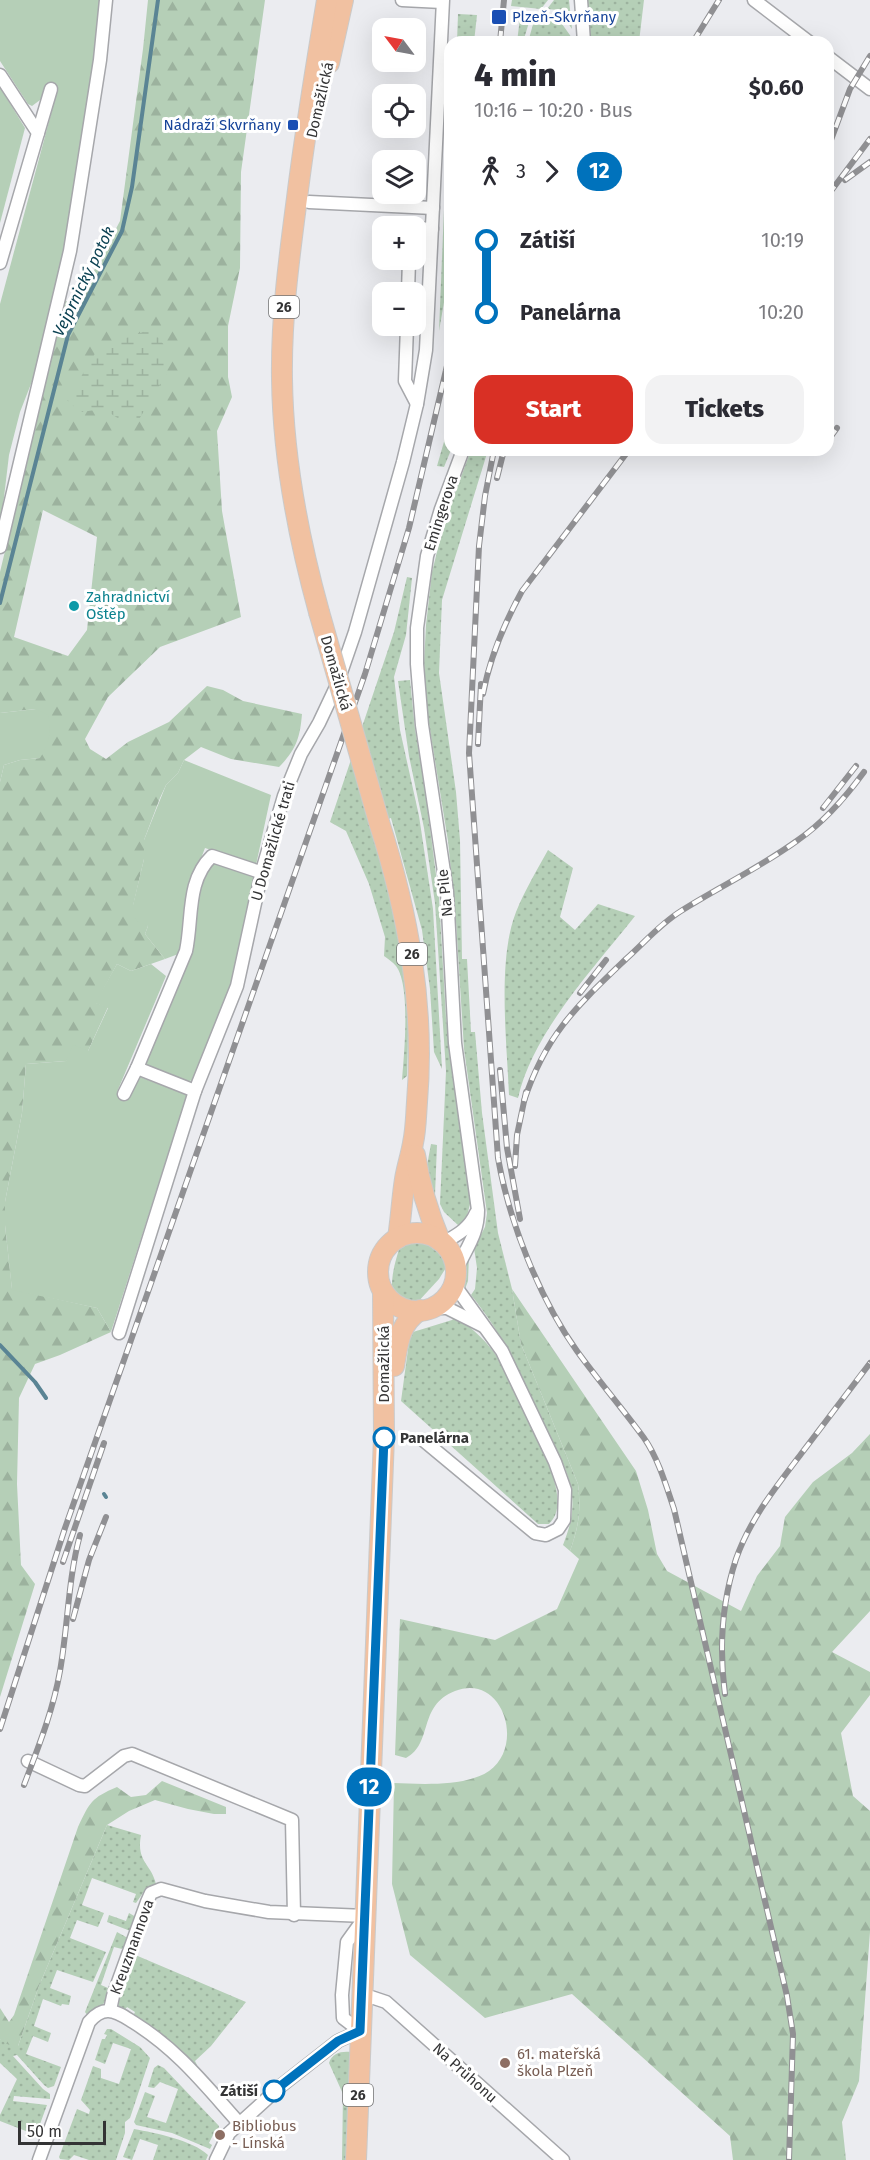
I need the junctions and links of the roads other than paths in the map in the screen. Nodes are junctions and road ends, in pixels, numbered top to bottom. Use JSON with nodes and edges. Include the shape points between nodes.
{"nodes":[{"id":1,"x":106,"y":0,"type":"edge"},
{"id":2,"x":327,"y":0,"type":"edge"},
{"id":3,"x":343,"y":0,"type":"edge"},
{"id":4,"x":402,"y":0,"type":"edge"},
{"id":5,"x":581,"y":0,"type":"edge"},
{"id":6,"x":754,"y":0,"type":"edge"},
{"id":7,"x":442,"y":1,"type":"edge"},
{"id":8,"x":584,"y":36,"type":"edge"},
{"id":9,"x":800,"y":36,"type":"edge"},
{"id":10,"x":834,"y":62,"type":"edge"},
{"id":11,"x":0,"y":75,"type":"edge"},
{"id":12,"x":51,"y":89,"type":"dead end"},
{"id":13,"x":870,"y":89,"type":"edge"},
{"id":14,"x":38,"y":133,"type":"junction"},
{"id":15,"x":303,"y":201,"type":"junction"},
{"id":16,"x":433,"y":208,"type":"junction"},
{"id":17,"x":426,"y":229,"type":"edge"},
{"id":18,"x":432,"y":229,"type":"junction"},
{"id":19,"x":0,"y":263,"type":"edge"},
{"id":20,"x":407,"y":336,"type":"edge"},
{"id":21,"x":417,"y":404,"type":"junction"},
{"id":22,"x":461,"y":456,"type":"edge"},
{"id":23,"x":0,"y":547,"type":"edge"},
{"id":24,"x":423,"y":577,"type":"joint"},
{"id":25,"x":262,"y":871,"type":"junction"},
{"id":26,"x":136,"y":1068,"type":"junction"},
{"id":27,"x":195,"y":1091,"type":"junction"},
{"id":28,"x":124,"y":1094,"type":"dead end"},
{"id":29,"x":414,"y":1142,"type":"junction"},
{"id":30,"x":478,"y":1210,"type":"junction"},
{"id":31,"x":398,"y":1238,"type":"junction"},
{"id":32,"x":442,"y":1242,"type":"junction"},
{"id":33,"x":454,"y":1279,"type":"junction"},
{"id":34,"x":383,"y":1292,"type":"junction"},
{"id":35,"x":425,"y":1309,"type":"junction"},
{"id":36,"x":484,"y":1326,"type":"junction"},
{"id":37,"x":119,"y":1333,"type":"dead end"},
{"id":38,"x":384,"y":1437,"type":"junction"},
{"id":39,"x":423,"y":1440,"type":"dead end"},
{"id":40,"x":28,"y":1761,"type":"dead end"},
{"id":41,"x":294,"y":1915,"type":"junction"},
{"id":42,"x":365,"y":1916,"type":"junction"},
{"id":43,"x":362,"y":1997,"type":"junction"},
{"id":44,"x":110,"y":2010,"type":"junction"},
{"id":45,"x":360,"y":2031,"type":"junction"},
{"id":46,"x":239,"y":2123,"type":"junction"},
{"id":47,"x":39,"y":2160,"type":"edge"},
{"id":48,"x":216,"y":2160,"type":"edge"},
{"id":49,"x":356,"y":2160,"type":"edge"},
{"id":50,"x":563,"y":2160,"type":"edge"}],
"edges":[{"from":1,"to":23,"type":"street","via":[[70,251]]},
{"from":2,"to":15,"type":"main road","name":"Domažlická","number":"26","via":[[305,127]]},
{"from":3,"to":15,"type":"main road","name":"Domažlická","number":"26"},
{"from":4,"to":7,"type":"street"},
{"from":5,"to":8,"type":"street"},
{"from":6,"to":9,"type":"street"},
{"from":7,"to":16,"type":"street"},
{"from":10,"to":13,"type":"street"},
{"from":11,"to":14,"type":"street"},
{"from":12,"to":14,"type":"street"},
{"from":14,"to":19,"type":"street"},
{"from":15,"to":16,"type":"street"},
{"from":15,"to":29,"type":"main road","name":"Domažlická","number":"26","bridge":true,"via":[[288,254],[283,315],[283,414],[297,519],[319,612],[395,871],[407,925],[418,1023]]},
{"from":16,"to":18,"type":"street"},
{"from":17,"to":18,"type":"street"},
{"from":18,"to":21,"type":"street","name":"U Domažlické trati","via":[[426,350]]},
{"from":20,"to":21,"type":"street","via":[[405,381]]},
{"from":21,"to":25,"type":"street","name":"U Domažlické trati","via":[[356,632],[336,687],[284,796]]},
{"from":22,"to":24,"type":"street","name":"Emingerova","via":[[441,509]]},
{"from":24,"to":30,"type":"street","name":"Na Pile","via":[[417,628],[418,696],[447,892],[455,1043]]},
{"from":25,"to":26,"type":"street","via":[[212,856],[203,865],[191,894],[186,951]]},
{"from":25,"to":27,"type":"street","name":"U Domažlické trati","via":[[237,986]]},
{"from":26,"to":27,"type":"street"},
{"from":26,"to":28,"type":"street"},
{"from":27,"to":37,"type":"street","name":"U Domažlické trati"},
{"from":29,"to":31,"type":"main road","name":"Domažlická","number":"26"},
{"from":29,"to":32,"type":"main road","name":"Domažlická","number":"26","via":[[427,1211]]},
{"from":30,"to":32,"type":"street","via":[[465,1230]]},
{"from":30,"to":33,"type":"street","name":"Na Pile","via":[[476,1233]]},
{"from":31,"to":32,"type":"main road","via":[[415,1233]]},
{"from":31,"to":34,"type":"main road","name":"Domažlická","number":"26","via":[[386,1249],[379,1264]]},
{"from":32,"to":33,"type":"main road","name":"Domažlická","number":"26","via":[[453,1257]]},
{"from":33,"to":35,"type":"main road","name":"Domažlická","number":"26","via":[[444,1299]]},
{"from":33,"to":36,"type":"street"},
{"from":34,"to":35,"type":"main road","name":"Domažlická","via":[[403,1308]]},
{"from":34,"to":38,"type":"main road","name":"Domažlická","number":"26"},
{"from":35,"to":36,"type":"street","via":[[447,1308]]},
{"from":35,"to":38,"type":"main road","name":"Domažlická","number":"26","via":[[408,1320],[398,1338]]},
{"from":36,"to":39,"type":"street","via":[[502,1352],[555,1462],[565,1490],[564,1520],[558,1529],[546,1535],[534,1533]]},
{"from":38,"to":42,"type":"main road","name":"Domažlická","number":"26"},
{"from":40,"to":41,"type":"street","via":[[85,1786],[132,1754],[292,1820]]},
{"from":41,"to":42,"type":"street"},
{"from":41,"to":44,"type":"street","name":"Kreuzmannova","via":[[205,1901],[161,1889],[151,1893]]},
{"from":42,"to":43,"type":"main road","name":"Domažlická","number":"26"},
{"from":42,"to":45,"type":"street","via":[[347,1942],[342,1995],[343,2019]]},
{"from":43,"to":45,"type":"main road","name":"Domažlická","number":"26"},
{"from":43,"to":50,"type":"street","name":"Na Průhonu","via":[[386,2002]]},
{"from":44,"to":46,"type":"street","name":"Kreuzmannova","via":[[168,2046]]},
{"from":44,"to":47,"type":"street","name":"Kreuzmannova","via":[[102,2011],[89,2022]]},
{"from":45,"to":46,"type":"street","via":[[338,2041]]},
{"from":45,"to":49,"type":"main road","name":"Domažlická","number":"26"},
{"from":46,"to":48,"type":"street","via":[[229,2133]]}]}
